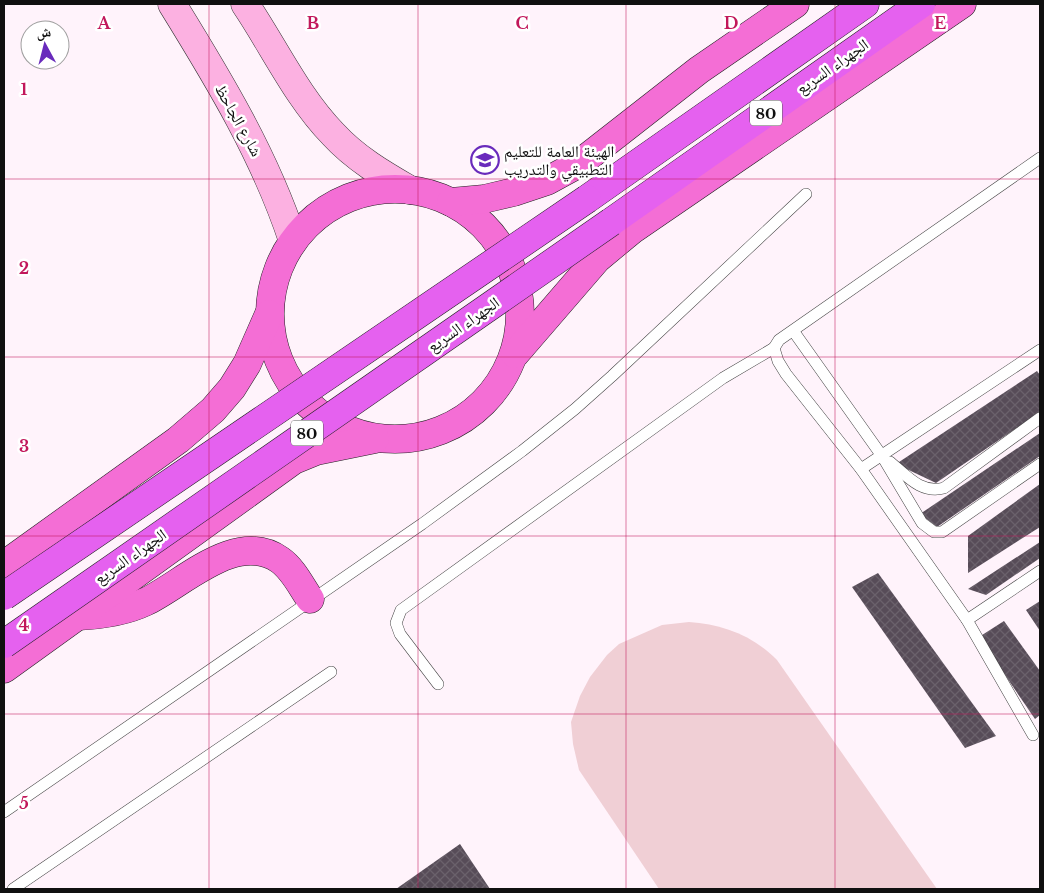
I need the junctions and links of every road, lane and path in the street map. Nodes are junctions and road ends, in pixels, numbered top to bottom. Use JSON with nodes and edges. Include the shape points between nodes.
{"nodes":[{"id":1,"x":172,"y":4,"type":"edge"},
{"id":2,"x":245,"y":4,"type":"edge"},
{"id":3,"x":795,"y":4,"type":"edge"},
{"id":4,"x":865,"y":4,"type":"edge"},
{"id":5,"x":921,"y":4,"type":"edge"},
{"id":6,"x":962,"y":4,"type":"edge"},
{"id":7,"x":1040,"y":158,"type":"edge"},
{"id":8,"x":410,"y":190,"type":"junction"},
{"id":9,"x":806,"y":194,"type":"dead end"},
{"id":10,"x":451,"y":202,"type":"junction"},
{"id":11,"x":293,"y":241,"type":"junction"},
{"id":12,"x":269,"y":313,"type":"junction"},
{"id":13,"x":794,"y":332,"type":"junction"},
{"id":14,"x":774,"y":348,"type":"junction"},
{"id":15,"x":1040,"y":350,"type":"edge"},
{"id":16,"x":514,"y":355,"type":"junction"},
{"id":17,"x":1040,"y":418,"type":"edge"},
{"id":18,"x":377,"y":438,"type":"junction"},
{"id":19,"x":882,"y":456,"type":"junction"},
{"id":20,"x":1040,"y":464,"type":"edge"},
{"id":21,"x":861,"y":469,"type":"junction"},
{"id":22,"x":4,"y":565,"type":"edge"},
{"id":23,"x":1040,"y":571,"type":"edge"},
{"id":24,"x":4,"y":596,"type":"edge"},
{"id":25,"x":310,"y":599,"type":"junction"},
{"id":26,"x":76,"y":616,"type":"junction"},
{"id":27,"x":967,"y":620,"type":"junction"},
{"id":28,"x":4,"y":644,"type":"edge"},
{"id":29,"x":4,"y":668,"type":"edge"},
{"id":30,"x":331,"y":672,"type":"dead end"},
{"id":31,"x":438,"y":684,"type":"dead end"},
{"id":32,"x":1034,"y":735,"type":"dead end"},
{"id":33,"x":4,"y":812,"type":"edge"},
{"id":34,"x":14,"y":889,"type":"edge"}],
"edges":[{"from":1,"to":11,"type":"street","name":"شارع الجاحظ","via":[[258,151]]},
{"from":2,"to":8,"type":"street","via":[[313,111],[333,135],[376,171]]},
{"from":3,"to":10,"type":"main road","via":[[699,70],[580,163],[547,181],[514,192]]},
{"from":4,"to":24,"type":"highway","name":"الجهراء السريع","number":"80","bridge":true,"via":[[587,199]]},
{"from":5,"to":28,"type":"highway","name":"الجهراء السريع","number":"80","bridge":true},
{"from":6,"to":16,"type":"main road","name":"الجهراء السريع","via":[[632,230],[597,259]]},
{"from":7,"to":13,"type":"lane"},
{"from":8,"to":10,"type":"main road"},
{"from":8,"to":11,"type":"main road","via":[[372,192],[345,200],[320,214]]},
{"from":9,"to":25,"type":"lane","via":[[575,408],[422,524]]},
{"from":10,"to":16,"type":"main road","via":[[484,226],[497,240],[515,276],[521,316]]},
{"from":11,"to":12,"type":"main road","via":[[276,275]]},
{"from":12,"to":18,"type":"main road","via":[[275,353],[298,393],[322,416],[339,426]]},
{"from":12,"to":22,"type":"main road","via":[[247,364],[213,410],[178,440]]},
{"from":13,"to":14,"type":"lane","via":[[779,340]]},
{"from":13,"to":19,"type":"lane"},
{"from":14,"to":21,"type":"lane","via":[[786,374]]},
{"from":14,"to":31,"type":"lane","via":[[723,378],[400,610],[396,624],[400,634]]},
{"from":15,"to":19,"type":"lane"},
{"from":16,"to":18,"type":"main road","via":[[501,381],[483,404],[452,426],[416,438]]},
{"from":17,"to":19,"type":"lane","via":[[944,488],[933,491],[922,489]]},
{"from":18,"to":26,"type":"main road","name":"الجهراء السريع","via":[[316,451],[294,460]]},
{"from":19,"to":20,"type":"lane","via":[[922,523],[934,532],[942,532]]},
{"from":19,"to":21,"type":"lane"},
{"from":21,"to":27,"type":"lane"},
{"from":23,"to":27,"type":"lane"},
{"from":25,"to":26,"type":"main road","via":[[280,560],[263,553],[246,552],[212,561],[160,594],[128,609]]},
{"from":25,"to":33,"type":"lane"},
{"from":26,"to":29,"type":"main road","name":"الجهراء السريع"},
{"from":27,"to":32,"type":"lane"},
{"from":30,"to":34,"type":"lane"}]}
